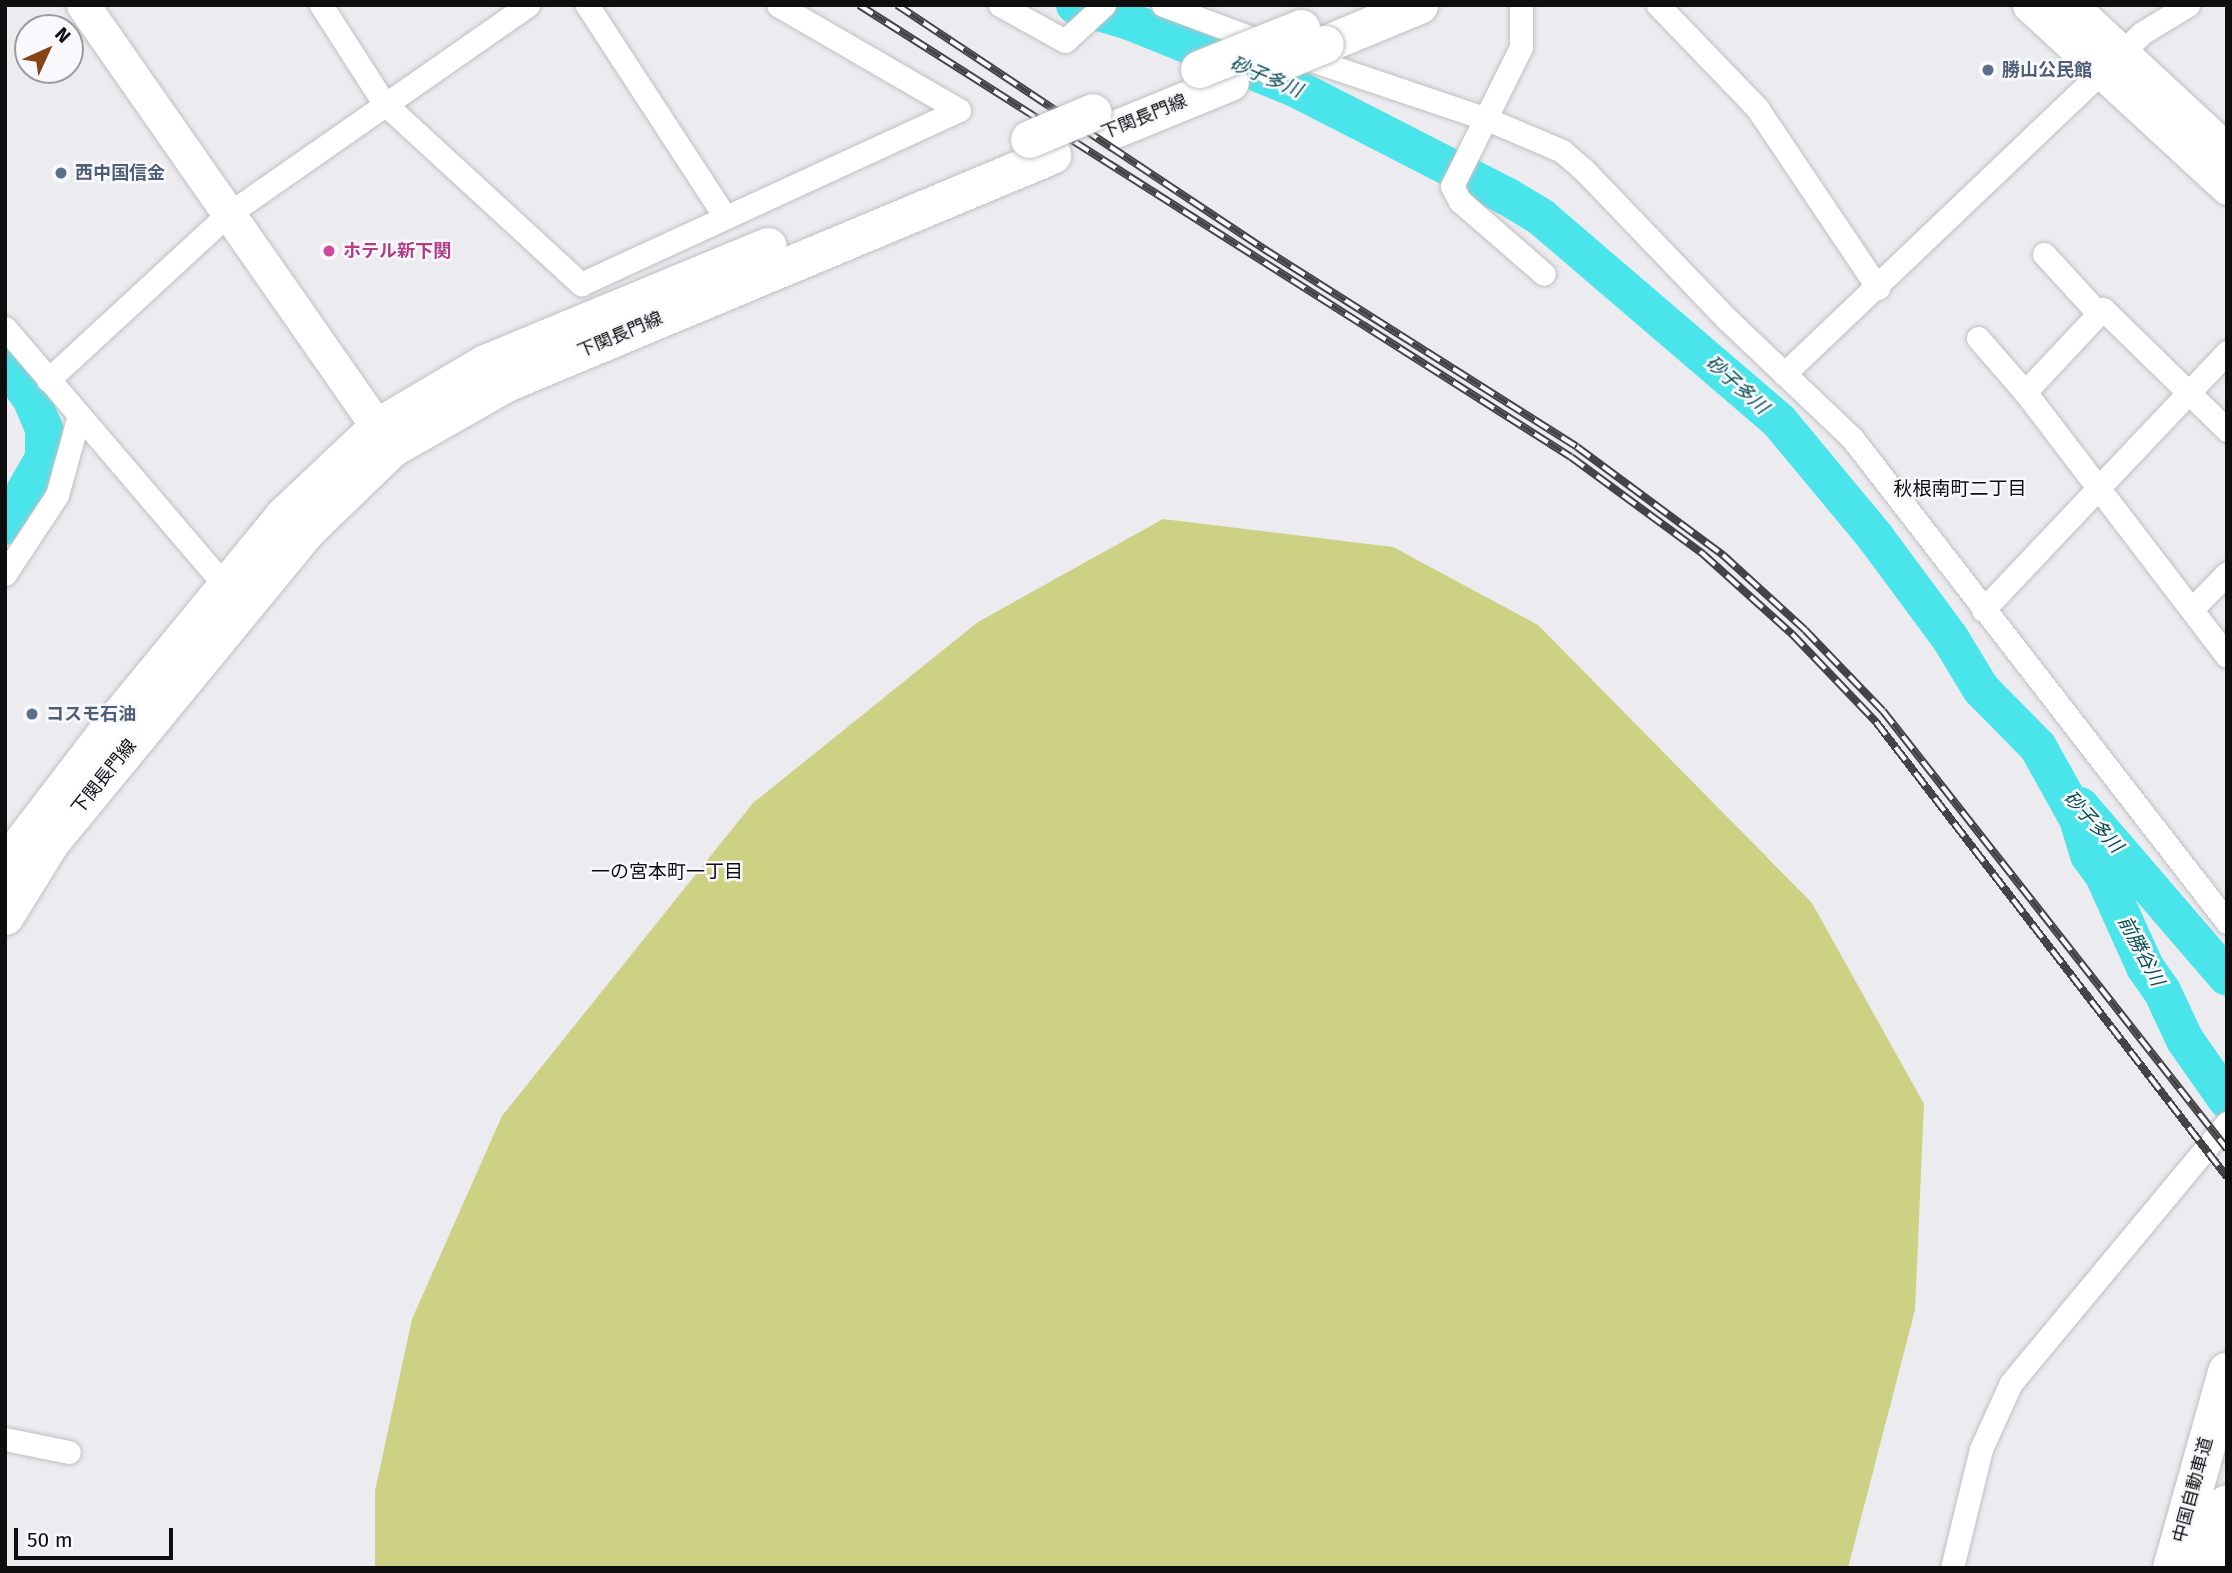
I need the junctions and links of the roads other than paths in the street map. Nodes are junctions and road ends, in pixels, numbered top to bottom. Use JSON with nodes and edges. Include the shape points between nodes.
{"nodes":[{"id":1,"x":83,"y":5,"type":"edge"},
{"id":2,"x":321,"y":5,"type":"edge"},
{"id":3,"x":528,"y":5,"type":"edge"},
{"id":4,"x":587,"y":5,"type":"edge"},
{"id":5,"x":778,"y":5,"type":"edge"},
{"id":6,"x":1000,"y":5,"type":"edge"},
{"id":7,"x":1104,"y":5,"type":"edge"},
{"id":8,"x":1163,"y":5,"type":"edge"},
{"id":9,"x":1219,"y":5,"type":"edge"},
{"id":10,"x":1356,"y":5,"type":"edge"},
{"id":11,"x":1419,"y":5,"type":"edge"},
{"id":12,"x":1521,"y":5,"type":"edge"},
{"id":13,"x":1658,"y":5,"type":"edge"},
{"id":14,"x":2029,"y":5,"type":"edge"},
{"id":15,"x":2071,"y":5,"type":"edge"},
{"id":16,"x":2188,"y":5,"type":"edge"},
{"id":17,"x":1190,"y":16,"type":"junction"},
{"id":18,"x":1313,"y":36,"type":"junction"},
{"id":19,"x":2113,"y":62,"type":"junction"},
{"id":20,"x":384,"y":103,"type":"junction"},
{"id":21,"x":1487,"y":119,"type":"junction"},
{"id":22,"x":2227,"y":150,"type":"edge"},
{"id":23,"x":2227,"y":188,"type":"edge"},
{"id":24,"x":227,"y":215,"type":"junction"},
{"id":25,"x":725,"y":216,"type":"junction"},
{"id":26,"x":2044,"y":254,"type":"dead end"},
{"id":27,"x":1544,"y":274,"type":"dead end"},
{"id":28,"x":1878,"y":288,"type":"junction"},
{"id":29,"x":2098,"y":313,"type":"junction"},
{"id":30,"x":5,"y":328,"type":"edge"},
{"id":31,"x":1978,"y":338,"type":"dead end"},
{"id":32,"x":2227,"y":352,"type":"edge"},
{"id":33,"x":1784,"y":374,"type":"junction"},
{"id":34,"x":48,"y":380,"type":"junction"},
{"id":35,"x":2025,"y":392,"type":"junction"},
{"id":36,"x":2189,"y":395,"type":"junction"},
{"id":37,"x":78,"y":419,"type":"junction"},
{"id":38,"x":2227,"y":430,"type":"edge"},
{"id":39,"x":385,"y":437,"type":"junction"},
{"id":40,"x":2100,"y":488,"type":"junction"},
{"id":41,"x":2227,"y":572,"type":"edge"},
{"id":42,"x":5,"y":574,"type":"edge"},
{"id":43,"x":234,"y":597,"type":"junction"},
{"id":44,"x":2192,"y":609,"type":"junction"},
{"id":45,"x":1983,"y":610,"type":"junction"},
{"id":46,"x":2227,"y":656,"type":"edge"},
{"id":47,"x":5,"y":864,"type":"edge"},
{"id":48,"x":5,"y":916,"type":"edge"},
{"id":49,"x":2227,"y":922,"type":"edge"},
{"id":50,"x":2227,"y":1123,"type":"edge"},
{"id":51,"x":2227,"y":1372,"type":"edge"},
{"id":52,"x":5,"y":1438,"type":"edge"},
{"id":53,"x":69,"y":1452,"type":"dead end"},
{"id":54,"x":2227,"y":1504,"type":"edge"},
{"id":55,"x":1952,"y":1568,"type":"edge"},
{"id":56,"x":2172,"y":1568,"type":"edge"},
{"id":57,"x":2210,"y":1568,"type":"edge"}],
"edges":[{"from":1,"to":24,"type":"street"},
{"from":2,"to":20,"type":"street"},
{"from":3,"to":20,"type":"street"},
{"from":4,"to":25,"type":"street"},
{"from":5,"to":25,"type":"street","via":[[959,110]]},
{"from":6,"to":7,"type":"street","via":[[1065,41]]},
{"from":8,"to":17,"type":"street"},
{"from":9,"to":17,"type":"street"},
{"from":10,"to":18,"type":"main road","name":"下関長門線"},
{"from":11,"to":18,"type":"main road","name":"下関長門線"},
{"from":12,"to":21,"type":"street","via":[[1521,47]]},
{"from":13,"to":28,"type":"street","via":[[1757,108]]},
{"from":14,"to":19,"type":"street"},
{"from":15,"to":19,"type":"street"},
{"from":16,"to":19,"type":"street","via":[[2142,33]]},
{"from":17,"to":21,"type":"street"},
{"from":18,"to":39,"type":"main road","name":"下関長門線","bridge":true,"via":[[1041,147]]},
{"from":19,"to":22,"type":"street"},
{"from":19,"to":23,"type":"street"},
{"from":19,"to":28,"type":"street"},
{"from":20,"to":24,"type":"street"},
{"from":20,"to":25,"type":"street","via":[[581,284]]},
{"from":21,"to":27,"type":"street","via":[[1452,186],[1460,201]]},
{"from":21,"to":33,"type":"street","via":[[1562,151]]},
{"from":24,"to":34,"type":"street"},
{"from":24,"to":39,"type":"street"},
{"from":26,"to":29,"type":"street"},
{"from":28,"to":33,"type":"street"},
{"from":29,"to":35,"type":"street"},
{"from":29,"to":36,"type":"street","via":[[2103,309]]},
{"from":30,"to":34,"type":"street"},
{"from":31,"to":35,"type":"street"},
{"from":32,"to":36,"type":"street"},
{"from":33,"to":45,"type":"street","via":[[1852,438]]},
{"from":34,"to":37,"type":"street"},
{"from":35,"to":40,"type":"street"},
{"from":36,"to":38,"type":"street"},
{"from":36,"to":40,"type":"street"},
{"from":37,"to":42,"type":"street","via":[[57,495]]},
{"from":37,"to":43,"type":"street"},
{"from":39,"to":43,"type":"main road","name":"下関長門線","via":[[307,530]]},
{"from":40,"to":44,"type":"street"},
{"from":40,"to":45,"type":"street"},
{"from":41,"to":44,"type":"street"},
{"from":43,"to":47,"type":"main road","name":"下関長門線"},
{"from":43,"to":48,"type":"main road","name":"下関長門線","via":[[50,843]]},
{"from":44,"to":46,"type":"street"},
{"from":45,"to":49,"type":"street"},
{"from":50,"to":55,"type":"street","via":[[2011,1383],[1981,1449]]},
{"from":51,"to":56,"type":"highway","name":"中国自動車道"},
{"from":52,"to":53,"type":"street"},
{"from":54,"to":57,"type":"highway","name":"中国自動車道"}]}
